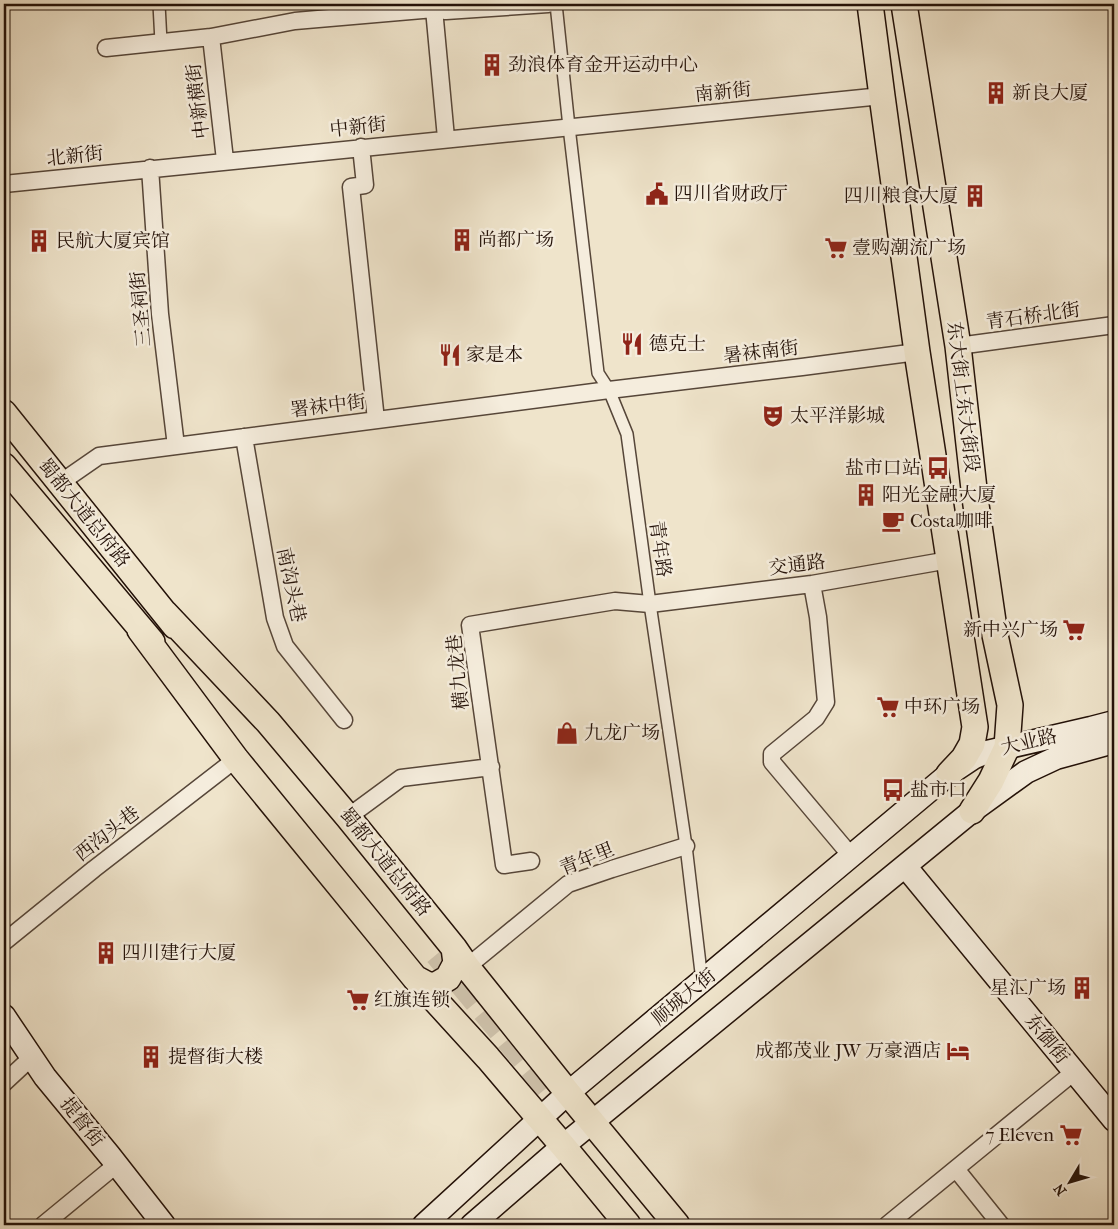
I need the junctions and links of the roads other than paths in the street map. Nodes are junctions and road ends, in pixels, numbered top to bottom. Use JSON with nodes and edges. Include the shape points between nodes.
{"nodes":[{"id":1,"x":159,"y":4,"type":"edge"},
{"id":2,"x":548,"y":4,"type":"edge"},
{"id":3,"x":556,"y":4,"type":"edge"},
{"id":4,"x":870,"y":4,"type":"edge"},
{"id":5,"x":904,"y":4,"type":"edge"},
{"id":6,"x":434,"y":9,"type":"junction"},
{"id":7,"x":211,"y":37,"type":"junction"},
{"id":8,"x":161,"y":42,"type":"junction"},
{"id":9,"x":106,"y":48,"type":"dead end"},
{"id":10,"x":882,"y":96,"type":"junction"},
{"id":11,"x":569,"y":127,"type":"junction"},
{"id":12,"x":446,"y":138,"type":"junction"},
{"id":13,"x":361,"y":148,"type":"junction"},
{"id":14,"x":225,"y":160,"type":"junction"},
{"id":15,"x":150,"y":168,"type":"junction"},
{"id":16,"x":4,"y":184,"type":"edge"},
{"id":17,"x":1114,"y":325,"type":"edge"},
{"id":18,"x":958,"y":346,"type":"junction"},
{"id":19,"x":917,"y":352,"type":"junction"},
{"id":20,"x":609,"y":390,"type":"junction"},
{"id":21,"x":4,"y":413,"type":"edge"},
{"id":22,"x":376,"y":420,"type":"junction"},
{"id":23,"x":244,"y":437,"type":"junction"},
{"id":24,"x":176,"y":446,"type":"junction"},
{"id":25,"x":4,"y":466,"type":"edge"},
{"id":26,"x":60,"y":484,"type":"junction"},
{"id":27,"x":948,"y":560,"type":"junction"},
{"id":28,"x":812,"y":584,"type":"junction"},
{"id":29,"x":650,"y":604,"type":"junction"},
{"id":30,"x":165,"y":613,"type":"junction"},
{"id":31,"x":140,"y":630,"type":"junction"},
{"id":32,"x":995,"y":635,"type":"junction"},
{"id":33,"x":962,"y":640,"type":"junction"},
{"id":34,"x":344,"y":720,"type":"dead end"},
{"id":35,"x":1114,"y":722,"type":"edge"},
{"id":36,"x":1114,"y":742,"type":"edge"},
{"id":37,"x":1007,"y":747,"type":"junction"},
{"id":38,"x":236,"y":759,"type":"junction"},
{"id":39,"x":491,"y":767,"type":"junction"},
{"id":40,"x":949,"y":774,"type":"junction"},
{"id":41,"x":972,"y":811,"type":"junction"},
{"id":42,"x":348,"y":817,"type":"junction"},
{"id":43,"x":686,"y":846,"type":"junction"},
{"id":44,"x":852,"y":857,"type":"junction"},
{"id":45,"x":531,"y":861,"type":"dead end"},
{"id":46,"x":905,"y":866,"type":"junction"},
{"id":47,"x":4,"y":942,"type":"edge"},
{"id":48,"x":439,"y":962,"type":"junction"},
{"id":49,"x":702,"y":981,"type":"junction"},
{"id":50,"x":4,"y":1016,"type":"edge"},
{"id":51,"x":32,"y":1057,"type":"junction"},
{"id":52,"x":1074,"y":1072,"type":"junction"},
{"id":53,"x":4,"y":1083,"type":"edge"},
{"id":54,"x":568,"y":1093,"type":"junction"},
{"id":55,"x":539,"y":1120,"type":"junction"},
{"id":56,"x":1114,"y":1120,"type":"edge"},
{"id":57,"x":592,"y":1122,"type":"junction"},
{"id":58,"x":562,"y":1146,"type":"junction"},
{"id":59,"x":116,"y":1165,"type":"junction"},
{"id":60,"x":956,"y":1169,"type":"junction"},
{"id":61,"x":43,"y":1225,"type":"edge"},
{"id":62,"x":164,"y":1225,"type":"edge"},
{"id":63,"x":424,"y":1225,"type":"edge"},
{"id":64,"x":472,"y":1225,"type":"edge"},
{"id":65,"x":628,"y":1225,"type":"edge"},
{"id":66,"x":678,"y":1225,"type":"edge"},
{"id":67,"x":887,"y":1225,"type":"edge"},
{"id":68,"x":1001,"y":1225,"type":"edge"}],
"edges":[{"from":1,"to":8,"type":"street"},
{"from":2,"to":6,"type":"street","via":[[446,11]]},
{"from":3,"to":11,"type":"street","name":"青年路"},
{"from":4,"to":10,"type":"main road","name":"东大街上东大街段"},
{"from":5,"to":18,"type":"main road","name":"东大街上东大街段"},
{"from":6,"to":7,"type":"street","via":[[295,21]]},
{"from":6,"to":12,"type":"street"},
{"from":7,"to":8,"type":"street"},
{"from":7,"to":14,"type":"street","name":"中新横街"},
{"from":8,"to":9,"type":"street"},
{"from":10,"to":11,"type":"street","name":"南新街"},
{"from":10,"to":19,"type":"main road","name":"东大街上东大街段"},
{"from":11,"to":12,"type":"street","name":"中新街"},
{"from":11,"to":20,"type":"street","name":"青年路","via":[[598,373]]},
{"from":12,"to":13,"type":"street","name":"中新街"},
{"from":13,"to":14,"type":"street","name":"中新街"},
{"from":13,"to":22,"type":"street","via":[[366,185],[351,186]]},
{"from":14,"to":15,"type":"street","name":"中新街"},
{"from":15,"to":16,"type":"street","name":"北新街"},
{"from":15,"to":24,"type":"street","name":"三圣祠街","via":[[160,314]]},
{"from":17,"to":18,"type":"street","name":"青石桥北街"},
{"from":18,"to":32,"type":"main road","name":"东大街上东大街段"},
{"from":19,"to":20,"type":"street","name":"暑袜南街"},
{"from":19,"to":27,"type":"main road","name":"东大街上东大街段"},
{"from":20,"to":22,"type":"street","name":"署袜中街"},
{"from":20,"to":29,"type":"street","name":"青年路","via":[[627,434]]},
{"from":21,"to":26,"type":"main road","name":"蜀都大道总府路"},
{"from":22,"to":23,"type":"street","name":"署袜中街"},
{"from":23,"to":24,"type":"street","name":"署袜中街"},
{"from":23,"to":34,"type":"street","name":"南沟头巷","via":[[277,625],[285,646]]},
{"from":24,"to":26,"type":"street","name":"署袜中街","via":[[99,456]]},
{"from":25,"to":31,"type":"main road","name":"蜀都大道总府路"},
{"from":26,"to":30,"type":"main road","name":"蜀都大道总府路"},
{"from":27,"to":28,"type":"street","name":"交通路"},
{"from":27,"to":33,"type":"main road","name":"东大街上东大街段"},
{"from":28,"to":29,"type":"street","name":"交通路"},
{"from":28,"to":44,"type":"street","via":[[826,702],[816,718],[772,754],[772,762]]},
{"from":29,"to":39,"type":"street","name":"横九龙巷","via":[[615,602],[470,625]]},
{"from":29,"to":43,"type":"street","name":"青年路"},
{"from":30,"to":42,"type":"main road","name":"蜀都大道总府路","via":[[268,722]]},
{"from":30,"to":48,"type":"main road","name":"蜀都大道总府路"},
{"from":31,"to":38,"type":"main road","name":"蜀都大道总府路"},
{"from":31,"to":48,"type":"main road","name":"蜀都大道总府路"},
{"from":32,"to":33,"type":"main road","via":[[984,649],[972,651]]},
{"from":32,"to":37,"type":"main road","name":"东大街上东大街段","via":[[1010,705]]},
{"from":33,"to":40,"type":"main road","name":"东大街上东大街段","via":[[975,727],[972,744]]},
{"from":35,"to":37,"type":"main road","name":"大业路"},
{"from":36,"to":41,"type":"main road","name":"大业路","via":[[1062,756],[1026,772]]},
{"from":37,"to":40,"type":"main road","name":"大业路","via":[[973,758]]},
{"from":37,"to":41,"type":"main road","name":"东大街上东大街段"},
{"from":38,"to":47,"type":"street","name":"西沟头巷"},
{"from":38,"to":48,"type":"main road","name":"蜀都大道总府路"},
{"from":39,"to":42,"type":"street","via":[[401,778]]},
{"from":39,"to":45,"type":"street","name":"横九龙巷","via":[[504,865]]},
{"from":40,"to":44,"type":"main road","name":"顺城大街"},
{"from":41,"to":46,"type":"main road","name":"顺城大街"},
{"from":42,"to":48,"type":"main road","name":"蜀都大道总府路"},
{"from":43,"to":48,"type":"street","name":"青年里","via":[[568,884]]},
{"from":43,"to":49,"type":"street","name":"青年路"},
{"from":44,"to":49,"type":"main road","name":"顺城大街"},
{"from":46,"to":52,"type":"main road","name":"东御街"},
{"from":46,"to":57,"type":"main road","name":"顺城大街"},
{"from":48,"to":54,"type":"main road","name":"蜀都大道总府路"},
{"from":48,"to":55,"type":"main road","name":"蜀都大道总府路","via":[[488,1058]]},
{"from":49,"to":54,"type":"main road","name":"顺城大街"},
{"from":50,"to":51,"type":"main road","name":"提督街"},
{"from":51,"to":53,"type":"street"},
{"from":51,"to":59,"type":"main road","name":"提督街"},
{"from":52,"to":56,"type":"main road","name":"东御街"},
{"from":52,"to":60,"type":"street"},
{"from":54,"to":55,"type":"main road","name":"顺城大街"},
{"from":54,"to":57,"type":"main road","name":"蜀都大道总府路"},
{"from":55,"to":58,"type":"main road","name":"蜀都大道总府路"},
{"from":55,"to":63,"type":"main road","name":"顺城大街"},
{"from":57,"to":58,"type":"main road","name":"顺城大街"},
{"from":57,"to":66,"type":"main road","name":"蜀都大道总府路"},
{"from":58,"to":64,"type":"main road","name":"顺城大街"},
{"from":58,"to":65,"type":"main road","name":"蜀都大道总府路"},
{"from":59,"to":61,"type":"street"},
{"from":59,"to":62,"type":"main road","name":"提督街"},
{"from":60,"to":67,"type":"street"},
{"from":60,"to":68,"type":"street"}]}
